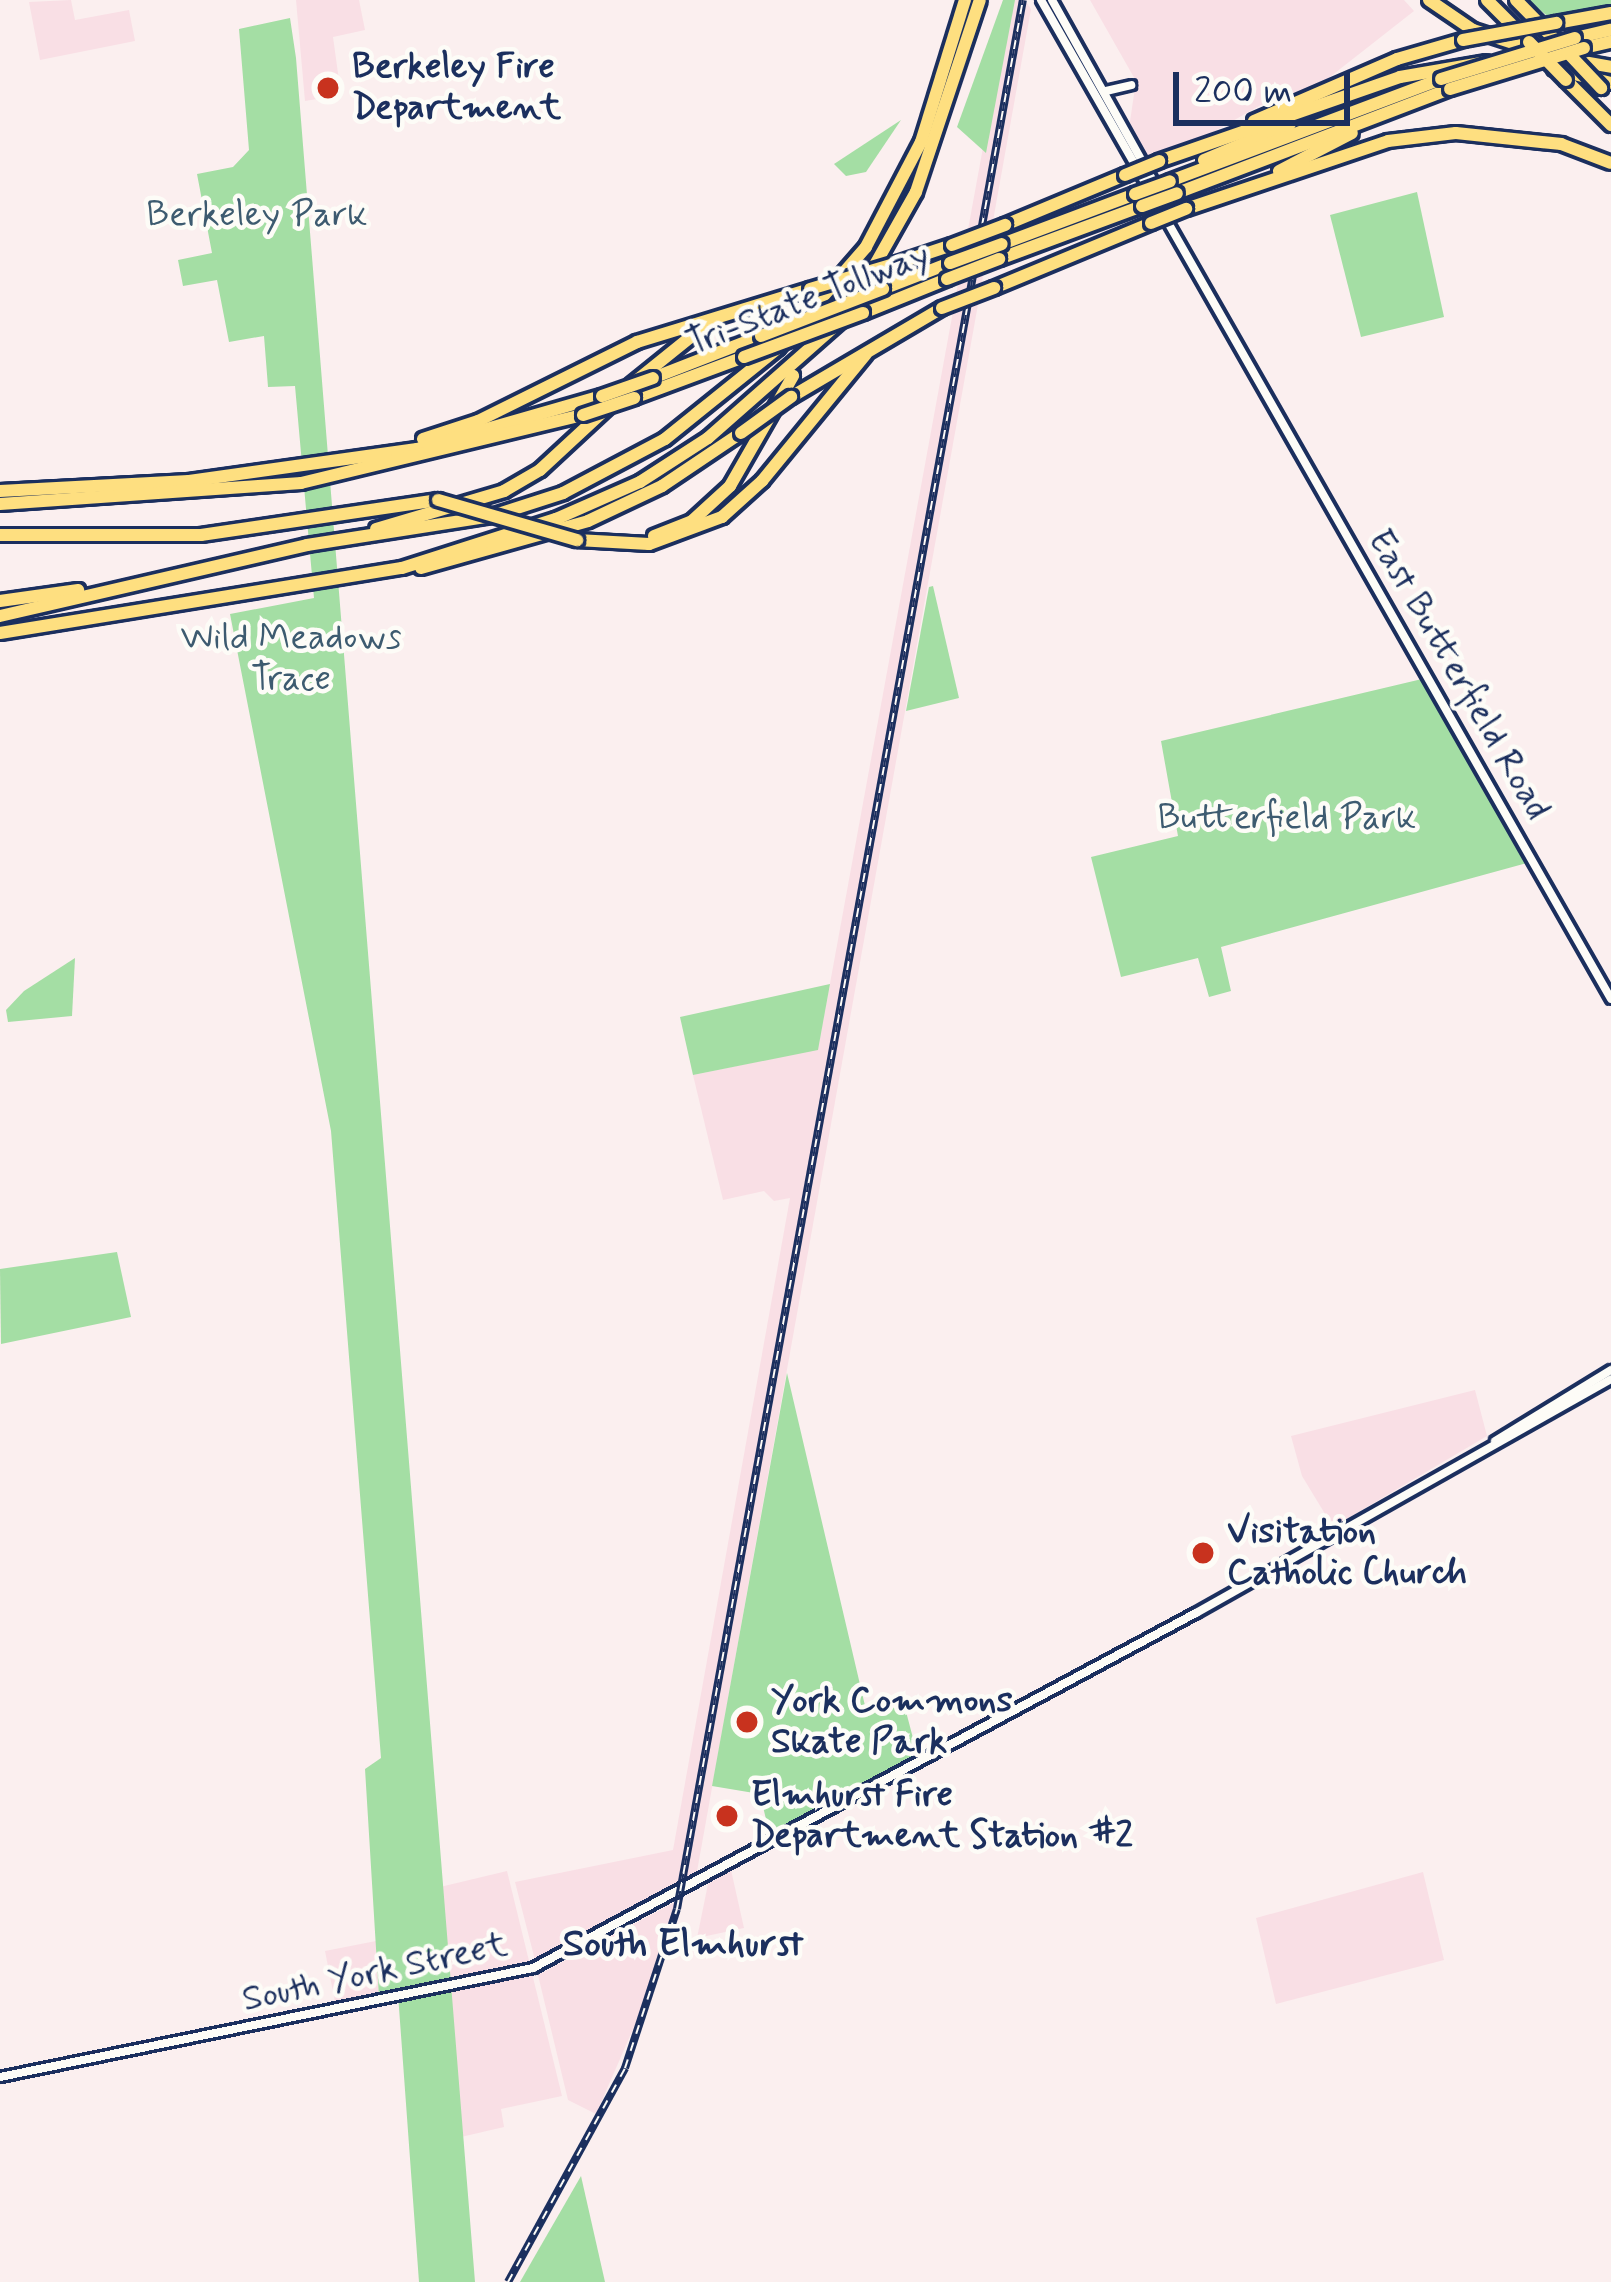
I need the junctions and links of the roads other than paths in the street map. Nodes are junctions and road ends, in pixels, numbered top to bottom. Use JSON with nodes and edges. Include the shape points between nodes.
{"nodes":[{"id":1,"x":965,"y":0,"type":"edge"},
{"id":2,"x":980,"y":0,"type":"edge"},
{"id":3,"x":1041,"y":0,"type":"edge"},
{"id":4,"x":1052,"y":0,"type":"edge"},
{"id":5,"x":1429,"y":0,"type":"edge"},
{"id":6,"x":1487,"y":0,"type":"edge"},
{"id":7,"x":1516,"y":0,"type":"edge"},
{"id":8,"x":1611,"y":14,"type":"edge"},
{"id":9,"x":1611,"y":30,"type":"edge"},
{"id":10,"x":1611,"y":42,"type":"edge"},
{"id":11,"x":1580,"y":43,"type":"junction"},
{"id":12,"x":1611,"y":67,"type":"edge"},
{"id":13,"x":1445,"y":84,"type":"junction"},
{"id":14,"x":1131,"y":85,"type":"dead end"},
{"id":15,"x":1101,"y":86,"type":"junction"},
{"id":16,"x":1608,"y":89,"type":"edge"},
{"id":17,"x":1393,"y":109,"type":"junction"},
{"id":18,"x":1611,"y":125,"type":"edge"},
{"id":19,"x":1611,"y":163,"type":"edge"},
{"id":20,"x":1168,"y":177,"type":"junction"},
{"id":21,"x":1246,"y":188,"type":"junction"},
{"id":22,"x":1134,"y":191,"type":"junction"},
{"id":23,"x":1187,"y":248,"type":"junction"},
{"id":24,"x":1001,"y":251,"type":"junction"},
{"id":25,"x":749,"y":306,"type":"junction"},
{"id":26,"x":866,"y":354,"type":"junction"},
{"id":27,"x":804,"y":361,"type":"junction"},
{"id":28,"x":341,"y":468,"type":"junction"},
{"id":29,"x":0,"y":491,"type":"edge"},
{"id":30,"x":0,"y":504,"type":"edge"},
{"id":31,"x":0,"y":535,"type":"edge"},
{"id":32,"x":349,"y":537,"type":"junction"},
{"id":33,"x":582,"y":538,"type":"junction"},
{"id":34,"x":402,"y":568,"type":"junction"},
{"id":35,"x":109,"y":589,"type":"junction"},
{"id":36,"x":0,"y":601,"type":"edge"},
{"id":37,"x":0,"y":616,"type":"edge"},
{"id":38,"x":0,"y":633,"type":"edge"},
{"id":39,"x":1611,"y":999,"type":"edge"},
{"id":40,"x":1611,"y":1374,"type":"edge"},
{"id":41,"x":0,"y":2077,"type":"edge"}],
"edges":[{"from":1,"to":32,"type":"highway","via":[[932,116],[884,218],[824,300],[749,374],[665,439],[562,493],[454,526]]},
{"from":2,"to":27,"type":"highway","via":[[950,106],[907,212],[845,317]]},
{"from":3,"to":23,"type":"main road"},
{"from":4,"to":15,"type":"main road"},
{"from":5,"to":12,"type":"highway","via":[[1504,42]]},
{"from":6,"to":18,"type":"highway","bridge":true},
{"from":7,"to":16,"type":"highway","bridge":true},
{"from":8,"to":20,"type":"highway","bridge":true,"via":[[1396,59]]},
{"from":9,"to":11,"type":"highway","name":"Tri-State Tollway"},
{"from":10,"to":11,"type":"highway","name":"Tri-State Tollway"},
{"from":11,"to":13,"type":"highway","name":"Tri-State Tollway","bridge":true},
{"from":13,"to":17,"type":"highway","name":"Tri-State Tollway"},
{"from":13,"to":20,"type":"highway","name":"Tri-State Tollway"},
{"from":14,"to":15,"type":"main road","via":[[1116,94]]},
{"from":15,"to":23,"type":"main road"},
{"from":16,"to":20,"type":"highway","via":[[1485,62],[1379,85]]},
{"from":17,"to":20,"type":"highway","name":"Tri-State Tollway"},
{"from":17,"to":21,"type":"highway"},
{"from":19,"to":21,"type":"highway","via":[[1523,136],[1456,133],[1388,141]]},
{"from":20,"to":22,"type":"highway","name":"Tri-State Tollway","bridge":true},
{"from":20,"to":22,"type":"highway","bridge":true},
{"from":21,"to":26,"type":"highway","bridge":true,"via":[[942,308]]},
{"from":22,"to":24,"type":"highway","name":"Tri-State Tollway"},
{"from":22,"to":24,"type":"highway","name":"Tri-State Tollway"},
{"from":22,"to":25,"type":"highway","bridge":true},
{"from":23,"to":39,"type":"main road","name":"East Butterfield Road"},
{"from":24,"to":28,"type":"highway","name":"Tri-State Tollway","bridge":true,"via":[[950,263],[602,396]]},
{"from":24,"to":28,"type":"highway","name":"Tri-State Tollway","bridge":true,"via":[[863,313],[583,415]]},
{"from":25,"to":28,"type":"highway","via":[[637,342],[478,422]]},
{"from":25,"to":32,"type":"highway","via":[[668,350],[540,470],[487,498]]},
{"from":26,"to":33,"type":"highway","via":[[762,481],[722,517],[649,544]]},
{"from":26,"to":34,"type":"highway","bridge":true,"via":[[662,486],[588,521],[466,560]]},
{"from":27,"to":33,"type":"highway","via":[[749,460],[708,509],[646,538]]},
{"from":27,"to":34,"type":"highway","via":[[640,482],[556,519]]},
{"from":28,"to":29,"type":"highway","name":"Tri-State Tollway"},
{"from":28,"to":30,"type":"highway","name":"Tri-State Tollway","via":[[302,483]]},
{"from":31,"to":33,"type":"highway","bridge":true,"via":[[201,535],[438,500]]},
{"from":32,"to":35,"type":"highway"},
{"from":34,"to":38,"type":"highway"},
{"from":35,"to":36,"type":"highway"},
{"from":35,"to":37,"type":"highway"},
{"from":40,"to":41,"type":"main road","name":"South York Street","via":[[1196,1613],[533,1969]]}]}
